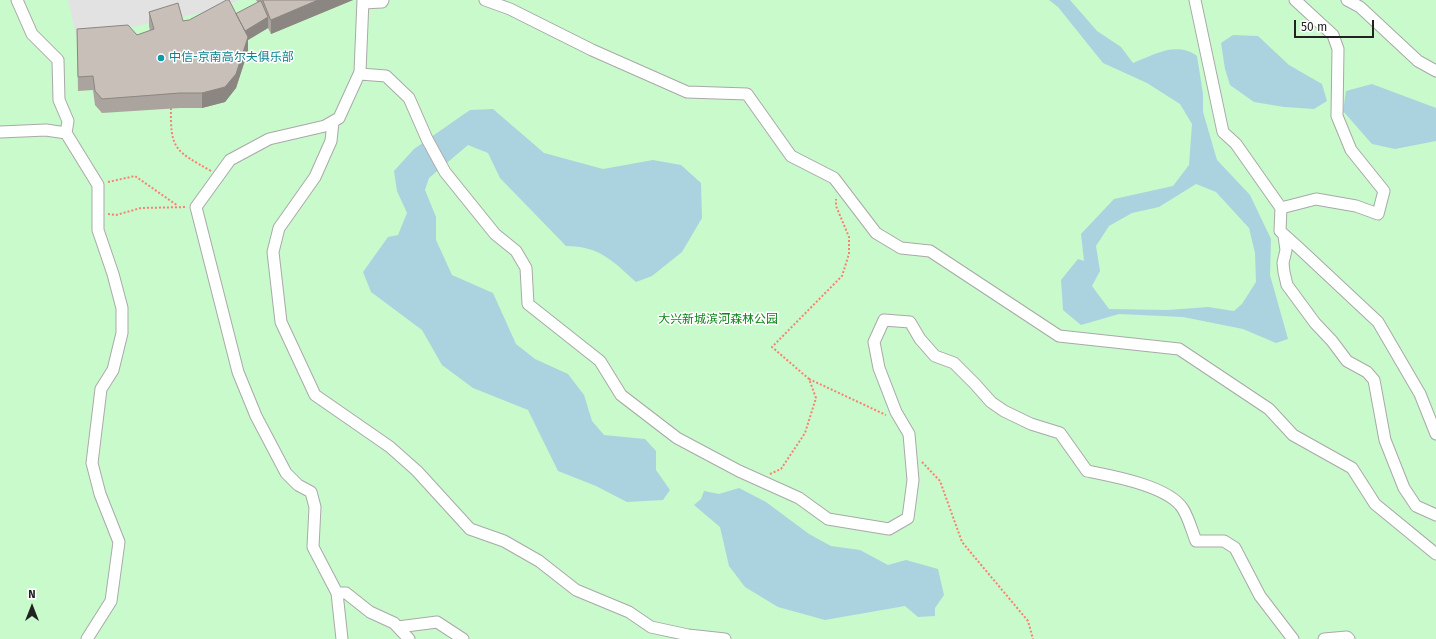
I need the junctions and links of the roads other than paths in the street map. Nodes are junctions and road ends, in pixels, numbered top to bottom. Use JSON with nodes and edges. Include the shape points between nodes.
{"nodes":[{"id":1,"x":18,"y":0,"type":"edge"},
{"id":2,"x":383,"y":0,"type":"edge"},
{"id":3,"x":485,"y":0,"type":"edge"},
{"id":4,"x":1195,"y":0,"type":"edge"},
{"id":5,"x":1295,"y":0,"type":"edge"},
{"id":6,"x":1347,"y":0,"type":"edge"},
{"id":7,"x":363,"y":2,"type":"edge"},
{"id":8,"x":1436,"y":71,"type":"edge"},
{"id":9,"x":360,"y":74,"type":"junction"},
{"id":10,"x":333,"y":122,"type":"junction"},
{"id":11,"x":0,"y":132,"type":"edge"},
{"id":12,"x":66,"y":133,"type":"junction"},
{"id":13,"x":1281,"y":208,"type":"junction"},
{"id":14,"x":1284,"y":236,"type":"junction"},
{"id":15,"x":1436,"y":434,"type":"edge"},
{"id":16,"x":1436,"y":515,"type":"edge"},
{"id":17,"x":1436,"y":554,"type":"edge"},
{"id":18,"x":337,"y":593,"type":"junction"},
{"id":19,"x":398,"y":627,"type":"junction"},
{"id":20,"x":87,"y":639,"type":"edge"},
{"id":21,"x":342,"y":639,"type":"edge"},
{"id":22,"x":409,"y":639,"type":"edge"},
{"id":23,"x":463,"y":639,"type":"edge"},
{"id":24,"x":725,"y":639,"type":"edge"},
{"id":25,"x":1293,"y":639,"type":"edge"},
{"id":26,"x":1324,"y":639,"type":"edge"},
{"id":27,"x":1349,"y":639,"type":"edge"}],
"edges":[{"from":1,"to":12,"type":"street","via":[[32,34],[58,60],[59,100],[68,121]]},
{"from":2,"to":7,"type":"street"},
{"from":3,"to":17,"type":"street","via":[[510,9],[592,50],[687,92],[747,94],[792,156],[834,178],[876,233],[901,248],[930,251],[1059,336],[1179,349],[1270,409],[1293,435],[1352,468],[1375,504]]},
{"from":4,"to":13,"type":"street","via":[[1223,132],[1236,144]]},
{"from":5,"to":13,"type":"street","via":[[1333,35],[1338,50],[1337,116],[1351,150],[1384,191],[1378,214],[1356,206],[1316,199]]},
{"from":6,"to":8,"type":"street","via":[[1360,7],[1418,61]]},
{"from":7,"to":9,"type":"street"},
{"from":9,"to":10,"type":"street","via":[[340,118]]},
{"from":9,"to":25,"type":"street","via":[[386,76],[409,98],[445,172],[495,234],[516,251],[526,268],[528,304],[600,361],[621,395],[677,438],[799,498],[828,519],[889,529],[908,518],[913,480],[911,453],[909,434],[896,412],[879,368],[874,342],[884,320],[910,322],[920,339],[935,356],[954,363],[991,402],[1031,424],[1060,433],[1087,471],[1127,478],[1170,496],[1183,508],[1196,541],[1224,542],[1235,548],[1260,596]]},
{"from":10,"to":18,"type":"street","via":[[269,139],[230,160],[196,207],[238,372],[256,416],[286,474],[311,492],[315,507],[313,547]]},
{"from":10,"to":24,"type":"street","via":[[331,141],[315,177],[279,228],[273,252],[281,322],[315,395],[390,447],[417,471],[470,529],[504,541],[539,561],[576,590],[629,612],[651,627]]},
{"from":11,"to":12,"type":"street","via":[[46,130]]},
{"from":12,"to":20,"type":"street","via":[[98,185],[98,230],[122,308],[122,333],[113,370],[101,388],[92,463],[100,494],[119,542],[111,602]]},
{"from":13,"to":14,"type":"street","via":[[1280,232]]},
{"from":14,"to":15,"type":"street","via":[[1378,322],[1420,394]]},
{"from":14,"to":16,"type":"street","via":[[1286,250],[1283,263],[1287,284],[1347,361],[1367,372],[1374,380],[1385,440],[1404,488],[1416,506]]},
{"from":18,"to":19,"type":"street","via":[[346,593],[370,612]]},
{"from":18,"to":21,"type":"street"},
{"from":19,"to":22,"type":"street"},
{"from":19,"to":23,"type":"street","via":[[437,622]]},
{"from":26,"to":27,"type":"street"}]}
